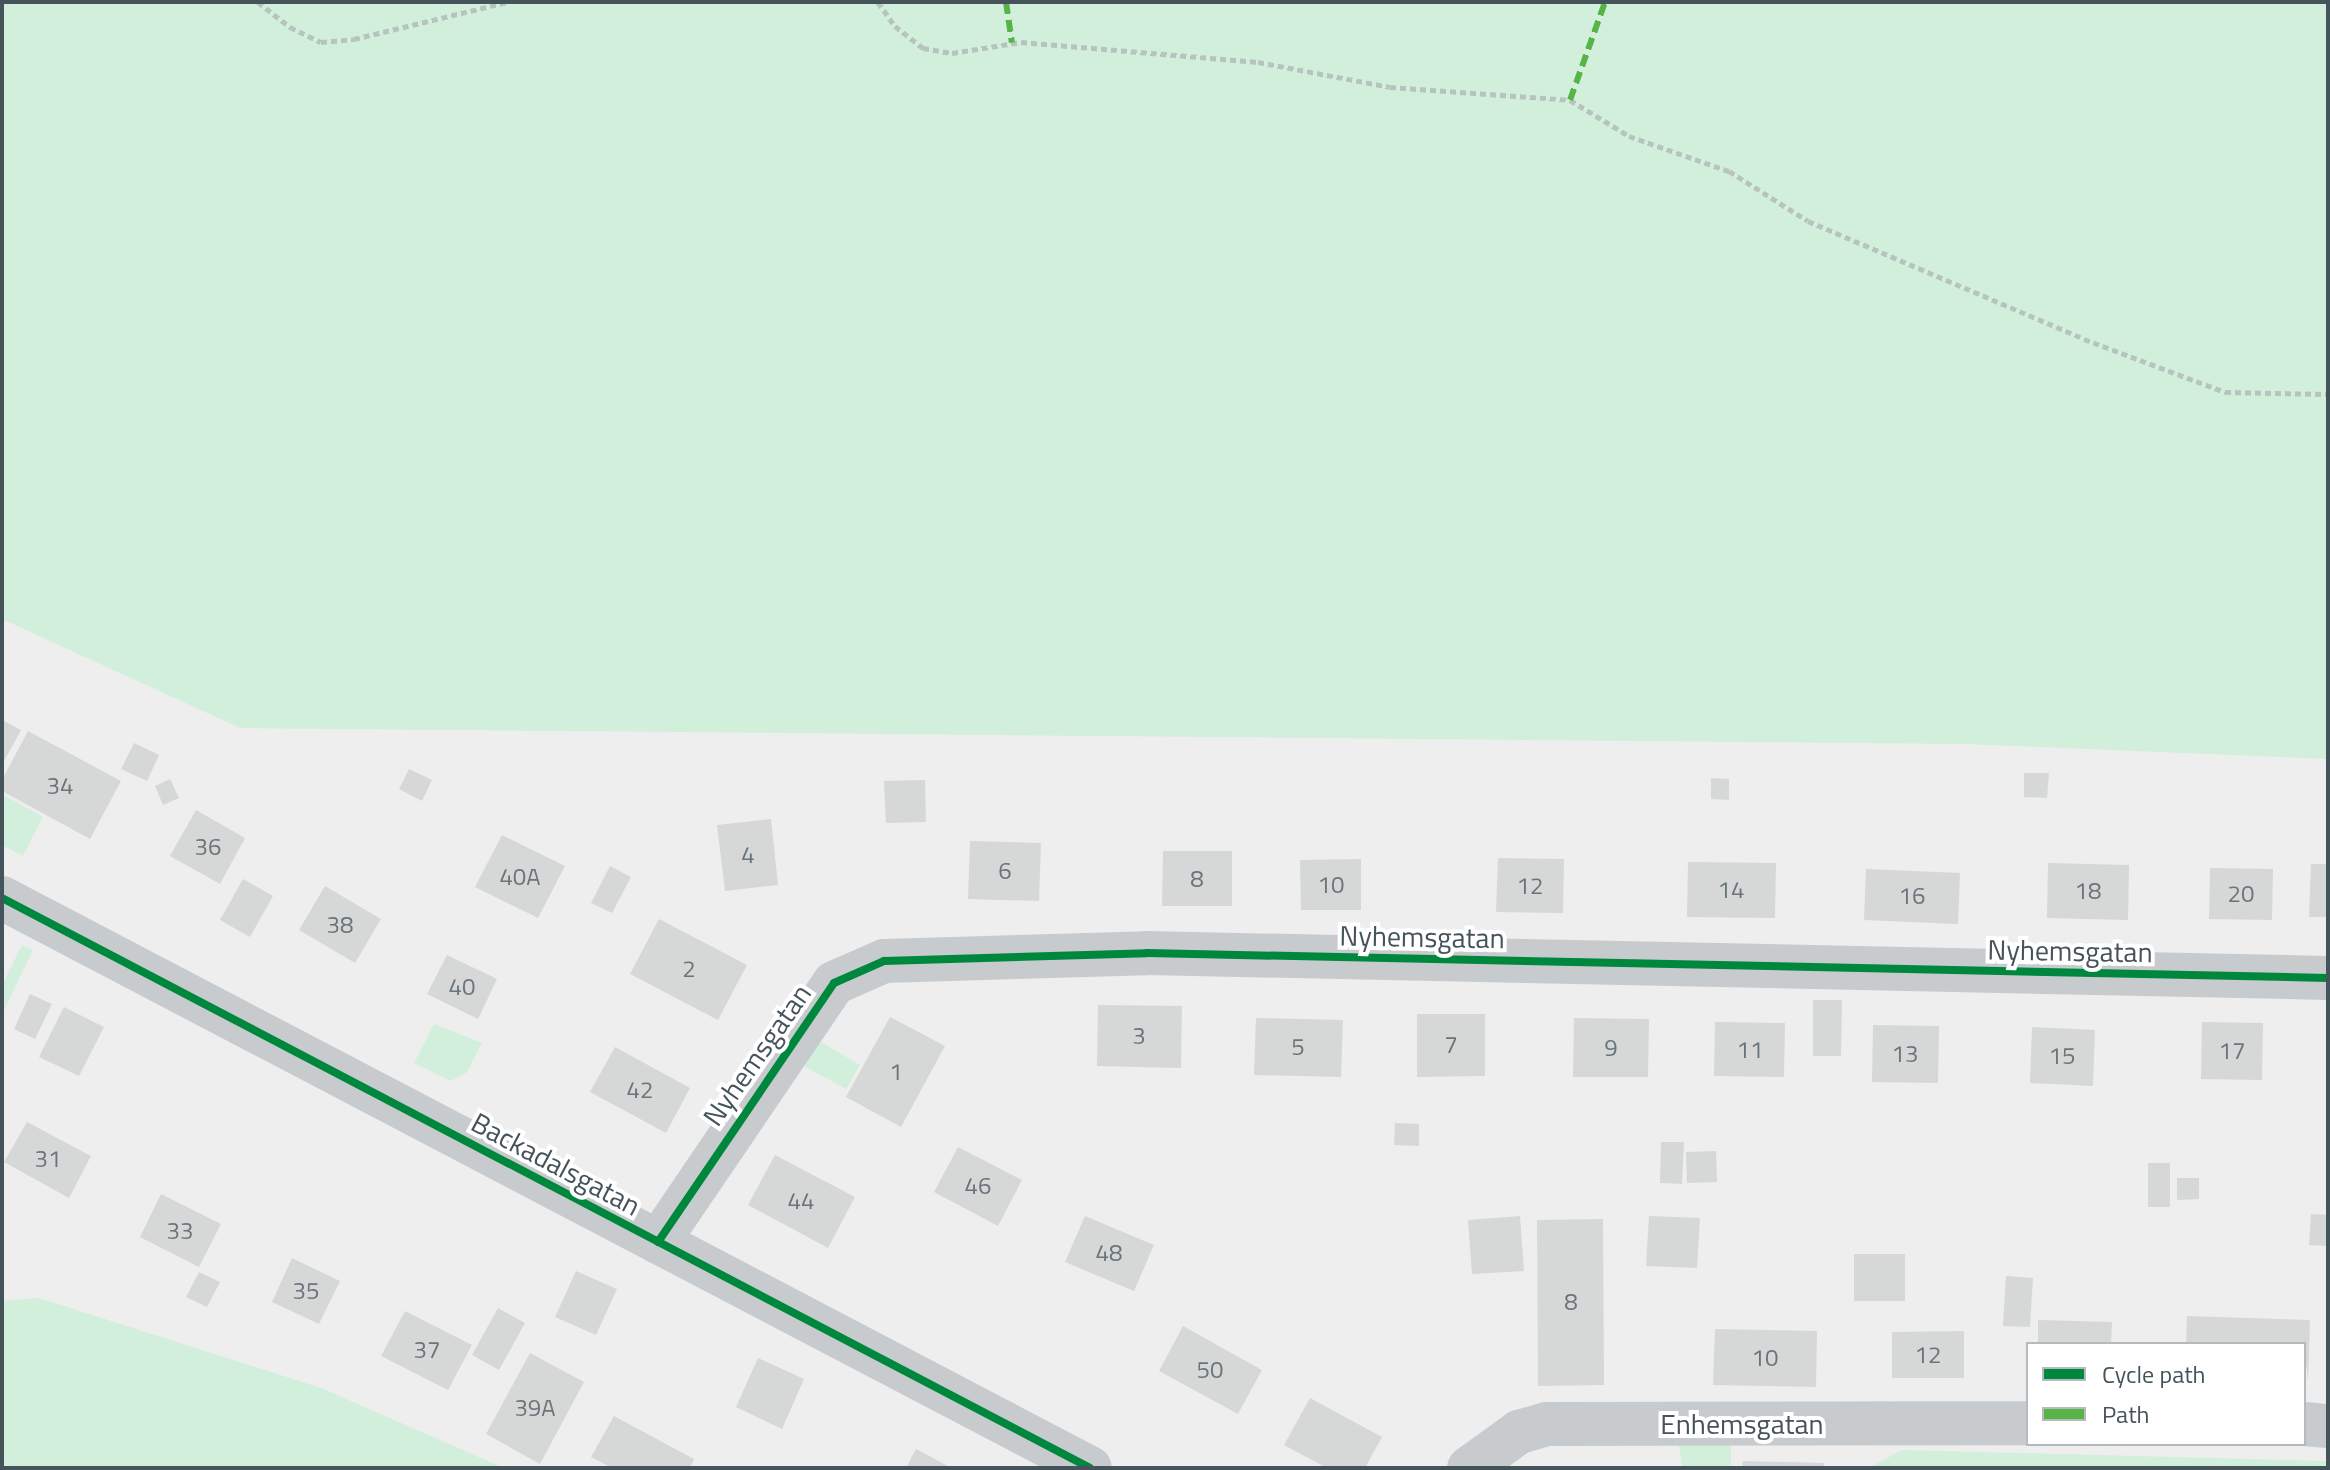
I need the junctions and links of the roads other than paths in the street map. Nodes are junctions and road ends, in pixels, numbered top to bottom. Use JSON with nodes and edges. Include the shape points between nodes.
{"nodes":[{"id":1,"x":2,"y":898,"type":"edge"},
{"id":2,"x":2328,"y":978,"type":"edge"},
{"id":3,"x":658,"y":1242,"type":"junction"},
{"id":4,"x":2026,"y":1423,"type":"edge"},
{"id":5,"x":2306,"y":1424,"type":"edge"},
{"id":6,"x":2328,"y":1426,"type":"edge"},
{"id":7,"x":1090,"y":1468,"type":"edge"},
{"id":8,"x":1469,"y":1468,"type":"edge"}],
"edges":[{"from":1,"to":3,"type":"street","name":"Backadalsgatan"},
{"from":2,"to":3,"type":"street","name":"Nyhemsgatan","via":[[1147,953],[884,961],[834,983]]},
{"from":3,"to":7,"type":"street","name":"Backadalsgatan"},
{"from":4,"to":8,"type":"street","name":"Enhemsgatan","via":[[1547,1424],[1519,1432]]},
{"from":5,"to":6,"type":"street"}]}
